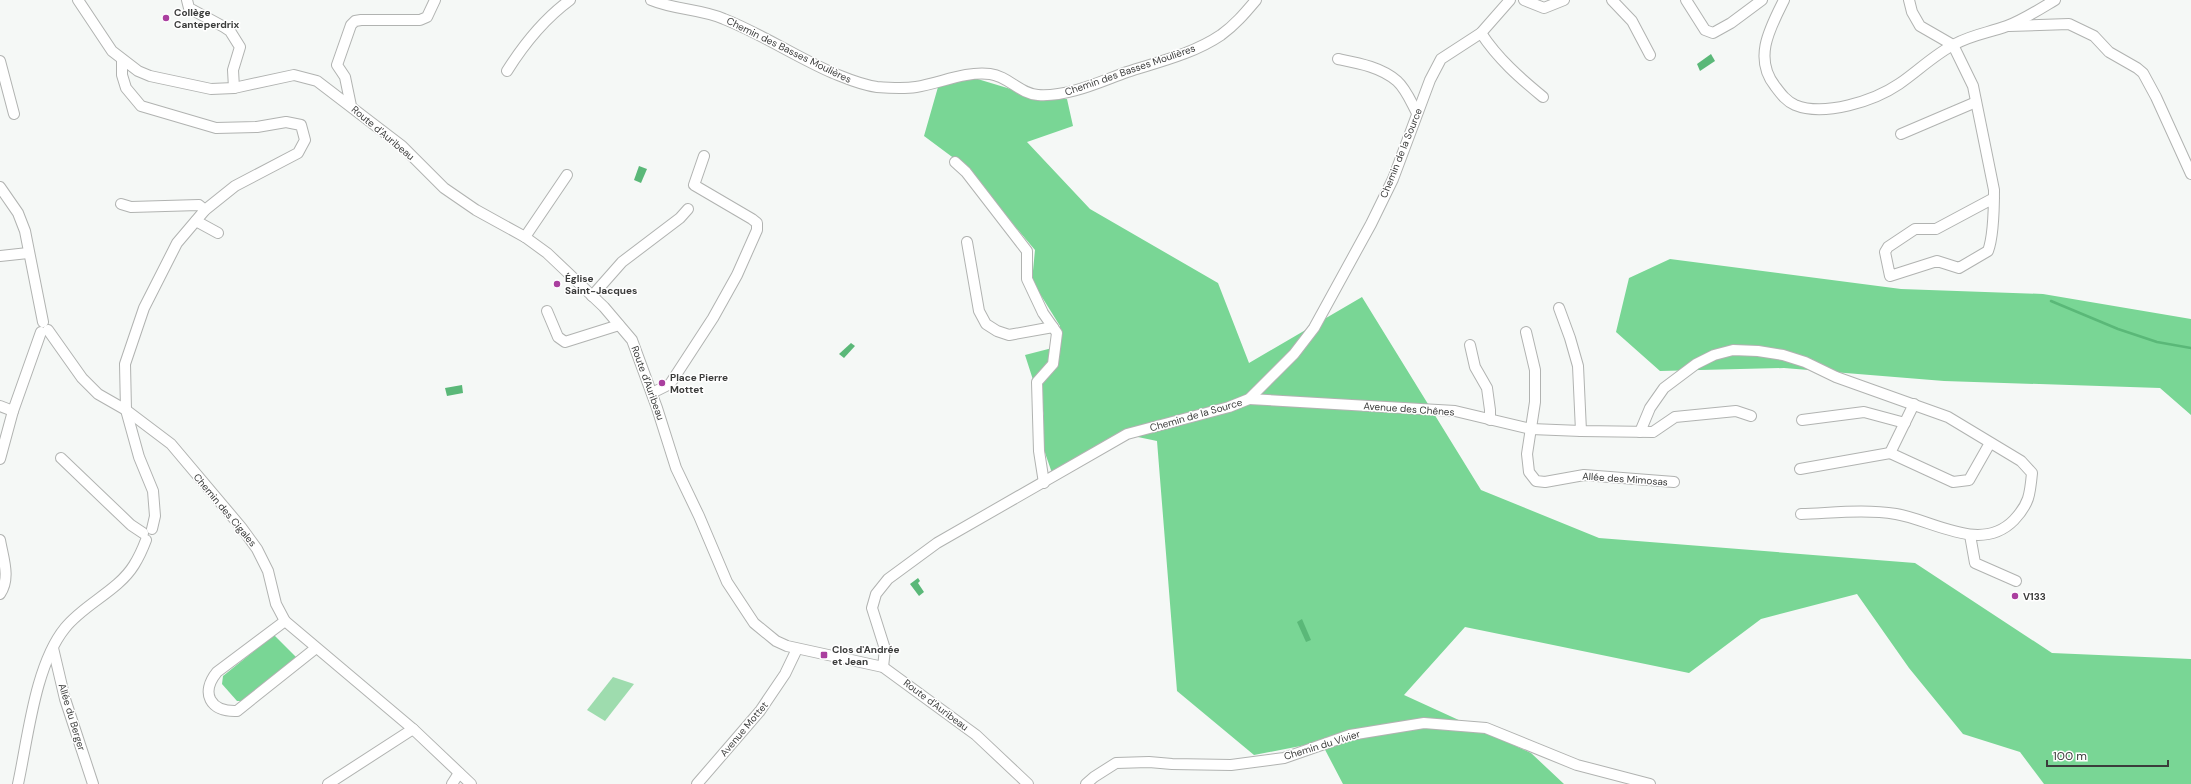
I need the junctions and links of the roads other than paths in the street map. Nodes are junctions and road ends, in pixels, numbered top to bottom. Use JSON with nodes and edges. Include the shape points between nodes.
{"nodes":[{"id":1,"x":78,"y":0,"type":"edge"},
{"id":2,"x":187,"y":0,"type":"edge"},
{"id":3,"x":435,"y":0,"type":"edge"},
{"id":4,"x":570,"y":0,"type":"edge"},
{"id":5,"x":651,"y":0,"type":"edge"},
{"id":6,"x":1256,"y":0,"type":"edge"},
{"id":7,"x":1510,"y":0,"type":"edge"},
{"id":8,"x":1524,"y":0,"type":"edge"},
{"id":9,"x":1564,"y":0,"type":"edge"},
{"id":10,"x":1612,"y":0,"type":"edge"},
{"id":11,"x":1686,"y":0,"type":"edge"},
{"id":12,"x":1762,"y":0,"type":"edge"},
{"id":13,"x":1784,"y":0,"type":"edge"},
{"id":14,"x":1909,"y":0,"type":"edge"},
{"id":15,"x":2055,"y":0,"type":"edge"},
{"id":16,"x":2007,"y":26,"type":"junction"},
{"id":17,"x":1481,"y":33,"type":"junction"},
{"id":18,"x":1953,"y":45,"type":"junction"},
{"id":19,"x":1650,"y":55,"type":"dead end"},
{"id":20,"x":1338,"y":59,"type":"dead end"},
{"id":21,"x":0,"y":61,"type":"edge"},
{"id":22,"x":122,"y":61,"type":"junction"},
{"id":23,"x":507,"y":71,"type":"dead end"},
{"id":24,"x":234,"y":88,"type":"junction"},
{"id":25,"x":1544,"y":98,"type":"dead end"},
{"id":26,"x":1976,"y":102,"type":"junction"},
{"id":27,"x":352,"y":106,"type":"junction"},
{"id":28,"x":1417,"y":113,"type":"junction"},
{"id":29,"x":14,"y":114,"type":"dead end"},
{"id":30,"x":1901,"y":134,"type":"dead end"},
{"id":31,"x":704,"y":156,"type":"dead end"},
{"id":32,"x":955,"y":162,"type":"dead end"},
{"id":33,"x":2191,"y":174,"type":"edge"},
{"id":34,"x":567,"y":175,"type":"dead end"},
{"id":35,"x":0,"y":187,"type":"edge"},
{"id":36,"x":1994,"y":198,"type":"junction"},
{"id":37,"x":121,"y":204,"type":"dead end"},
{"id":38,"x":688,"y":209,"type":"dead end"},
{"id":39,"x":205,"y":210,"type":"junction"},
{"id":40,"x":196,"y":220,"type":"junction"},
{"id":41,"x":218,"y":233,"type":"dead end"},
{"id":42,"x":525,"y":237,"type":"junction"},
{"id":43,"x":967,"y":242,"type":"dead end"},
{"id":44,"x":28,"y":252,"type":"junction"},
{"id":45,"x":0,"y":256,"type":"edge"},
{"id":46,"x":592,"y":296,"type":"junction"},
{"id":47,"x":1559,"y":308,"type":"dead end"},
{"id":48,"x":548,"y":311,"type":"dead end"},
{"id":49,"x":619,"y":325,"type":"junction"},
{"id":50,"x":1054,"y":327,"type":"junction"},
{"id":51,"x":44,"y":328,"type":"junction"},
{"id":52,"x":1526,"y":332,"type":"dead end"},
{"id":53,"x":1470,"y":345,"type":"dead end"},
{"id":54,"x":652,"y":393,"type":"junction"},
{"id":55,"x":1249,"y":399,"type":"junction"},
{"id":56,"x":1914,"y":404,"type":"junction"},
{"id":57,"x":0,"y":406,"type":"edge"},
{"id":58,"x":126,"y":410,"type":"junction"},
{"id":59,"x":13,"y":411,"type":"junction"},
{"id":60,"x":1751,"y":416,"type":"dead end"},
{"id":61,"x":1490,"y":420,"type":"junction"},
{"id":62,"x":1802,"y":420,"type":"dead end"},
{"id":63,"x":1905,"y":423,"type":"junction"},
{"id":64,"x":1531,"y":429,"type":"junction"},
{"id":65,"x":1581,"y":431,"type":"junction"},
{"id":66,"x":1640,"y":432,"type":"junction"},
{"id":67,"x":1990,"y":444,"type":"junction"},
{"id":68,"x":1,"y":453,"type":"edge"},
{"id":69,"x":1890,"y":453,"type":"junction"},
{"id":70,"x":61,"y":458,"type":"dead end"},
{"id":71,"x":1800,"y":469,"type":"dead end"},
{"id":72,"x":1044,"y":482,"type":"junction"},
{"id":73,"x":1674,"y":482,"type":"dead end"},
{"id":74,"x":1802,"y":514,"type":"dead end"},
{"id":75,"x":147,"y":534,"type":"junction"},
{"id":76,"x":1970,"y":535,"type":"junction"},
{"id":77,"x":0,"y":540,"type":"edge"},
{"id":78,"x":2016,"y":582,"type":"dead end"},
{"id":79,"x":0,"y":594,"type":"edge"},
{"id":80,"x":285,"y":621,"type":"junction"},
{"id":81,"x":53,"y":648,"type":"junction"},
{"id":82,"x":316,"y":648,"type":"junction"},
{"id":83,"x":797,"y":649,"type":"junction"},
{"id":84,"x":883,"y":667,"type":"junction"},
{"id":85,"x":413,"y":729,"type":"junction"},
{"id":86,"x":459,"y":773,"type":"junction"},
{"id":87,"x":18,"y":784,"type":"edge"},
{"id":88,"x":93,"y":784,"type":"edge"},
{"id":89,"x":328,"y":784,"type":"edge"},
{"id":90,"x":452,"y":784,"type":"edge"},
{"id":91,"x":471,"y":784,"type":"edge"},
{"id":92,"x":697,"y":784,"type":"edge"},
{"id":93,"x":1028,"y":784,"type":"edge"},
{"id":94,"x":1086,"y":784,"type":"edge"},
{"id":95,"x":1650,"y":784,"type":"edge"}],
"edges":[{"from":1,"to":22,"type":"street","name":"Route d'Auribeau","via":[[112,51]]},
{"from":2,"to":24,"type":"street","via":[[189,8],[230,31],[240,47],[233,70]]},
{"from":3,"to":27,"type":"street","via":[[427,17],[420,20],[361,20],[351,25],[337,66],[345,77]]},
{"from":4,"to":23,"type":"street","via":[[555,12],[521,49]]},
{"from":5,"to":6,"type":"street","name":"Chemin des Basses Moulières","via":[[716,15],[857,83],[914,88],[962,76],[992,74],[1018,89],[1036,95],[1055,95],[1082,88],[1191,51],[1220,36],[1234,25]]},
{"from":7,"to":17,"type":"street","name":"Chemin de la Source"},
{"from":8,"to":9,"type":"street","via":[[1544,8]]},
{"from":10,"to":19,"type":"street","via":[[1632,21]]},
{"from":11,"to":12,"type":"street","via":[[1705,30],[1713,33]]},
{"from":13,"to":18,"type":"street","via":[[1770,28],[1764,47],[1764,61],[1770,79],[1784,98],[1802,107],[1837,108],[1876,96],[1898,85]]},
{"from":14,"to":18,"type":"street","via":[[1917,22]]},
{"from":15,"to":16,"type":"street"},
{"from":16,"to":18,"type":"street","via":[[1974,34]]},
{"from":16,"to":33,"type":"street","via":[[2069,24],[2094,36],[2109,52],[2137,68],[2143,73],[2156,97]]},
{"from":17,"to":25,"type":"street","via":[[1514,73]]},
{"from":17,"to":28,"type":"street","name":"Chemin de la Source","via":[[1441,59]]},
{"from":18,"to":26,"type":"street","via":[[1973,86]]},
{"from":20,"to":28,"type":"street","via":[[1369,66],[1398,81]]},
{"from":21,"to":29,"type":"street"},
{"from":22,"to":24,"type":"street","name":"Route d'Auribeau","via":[[150,76],[211,89]]},
{"from":22,"to":39,"type":"street","via":[[122,75],[126,88],[141,106],[216,128],[286,122],[301,125],[305,140],[298,153],[235,186]]},
{"from":24,"to":27,"type":"street","name":"Route d'Auribeau","via":[[294,76],[317,81]]},
{"from":26,"to":30,"type":"street"},
{"from":26,"to":36,"type":"street"},
{"from":27,"to":42,"type":"street","name":"Route d'Auribeau","via":[[402,146],[444,188],[476,210]]},
{"from":28,"to":55,"type":"street","name":"Chemin de la Source","via":[[1393,179],[1314,328],[1294,354]]},
{"from":31,"to":54,"type":"street","via":[[694,185],[752,219],[757,223],[757,230],[713,318],[670,384]]},
{"from":32,"to":50,"type":"street","via":[[966,172],[1027,251],[1027,279],[1043,313]]},
{"from":34,"to":42,"type":"street"},
{"from":35,"to":44,"type":"street","via":[[18,213],[26,231]]},
{"from":36,"to":36,"type":"street","via":[[1988,251],[1959,268],[1937,261],[1890,276],[1885,252],[1888,247],[1915,229],[1936,229]]},
{"from":37,"to":39,"type":"street","via":[[131,207],[199,205]]},
{"from":38,"to":46,"type":"street","via":[[680,218],[622,262]]},
{"from":39,"to":40,"type":"street"},
{"from":40,"to":41,"type":"street"},
{"from":40,"to":58,"type":"street","via":[[178,243],[144,308],[125,364]]},
{"from":42,"to":46,"type":"street","name":"Route d'Auribeau"},
{"from":43,"to":50,"type":"street","via":[[979,312],[986,324],[1009,335]]},
{"from":44,"to":45,"type":"street"},
{"from":44,"to":51,"type":"street"},
{"from":46,"to":49,"type":"street","name":"Route d'Auribeau"},
{"from":47,"to":65,"type":"street","via":[[1578,366]]},
{"from":48,"to":49,"type":"street","via":[[558,337],[565,342]]},
{"from":49,"to":54,"type":"street","name":"Route d'Auribeau","via":[[632,340]]},
{"from":50,"to":72,"type":"street","via":[[1057,334],[1053,364],[1037,382],[1039,450]]},
{"from":51,"to":58,"type":"street","name":"Chemin des Cigales","via":[[82,378],[98,394]]},
{"from":51,"to":59,"type":"street"},
{"from":52,"to":64,"type":"street","via":[[1535,370],[1535,402]]},
{"from":53,"to":61,"type":"street","via":[[1475,368],[1487,388]]},
{"from":54,"to":83,"type":"street","name":"Route d'Auribeau","via":[[676,468],[727,582],[761,630],[776,641]]},
{"from":55,"to":61,"type":"street","name":"Avenue des Chênes","via":[[1455,411]]},
{"from":55,"to":72,"type":"street","name":"Chemin de la Source","via":[[1127,434]]},
{"from":56,"to":63,"type":"street"},
{"from":56,"to":66,"type":"street","via":[[1836,377],[1784,355],[1733,350],[1714,355],[1696,364],[1664,388],[1650,408]]},
{"from":56,"to":67,"type":"street","via":[[1948,417]]},
{"from":57,"to":59,"type":"street"},
{"from":58,"to":75,"type":"street","via":[[139,457],[153,491],[155,516]]},
{"from":58,"to":80,"type":"street","name":"Chemin des Cigales","via":[[171,444],[258,549],[268,571],[276,604]]},
{"from":59,"to":68,"type":"street"},
{"from":60,"to":66,"type":"street","name":"Avenue des Chênes","via":[[1736,412],[1675,417],[1653,432]]},
{"from":61,"to":64,"type":"street","name":"Avenue des Chênes"},
{"from":62,"to":63,"type":"street","via":[[1864,412]]},
{"from":63,"to":69,"type":"street"},
{"from":64,"to":65,"type":"street","name":"Avenue des Chênes"},
{"from":64,"to":73,"type":"street","name":"Allée des Mimosas","via":[[1527,454],[1529,472],[1536,481],[1545,482],[1584,475]]},
{"from":65,"to":66,"type":"street","name":"Avenue des Chênes"},
{"from":67,"to":69,"type":"street","via":[[1970,485],[1953,482]]},
{"from":67,"to":76,"type":"street","via":[[2021,461],[2032,473],[2030,497],[2009,525],[1992,533]]},
{"from":69,"to":71,"type":"street"},
{"from":70,"to":75,"type":"street","via":[[131,525]]},
{"from":72,"to":84,"type":"street","name":"Chemin de la Source","via":[[937,543],[888,579],[876,594],[872,608],[885,649]]},
{"from":74,"to":76,"type":"street","via":[[1897,514]]},
{"from":75,"to":81,"type":"street","via":[[134,566],[117,584],[69,624]]},
{"from":76,"to":78,"type":"street","via":[[1975,563]]},
{"from":77,"to":79,"type":"street","via":[[7,576]]},
{"from":80,"to":82,"type":"street","name":"Chemin des Cigales"},
{"from":80,"to":82,"type":"street","via":[[217,672],[210,681],[208,691],[215,705],[225,711],[237,711]]},
{"from":81,"to":87,"type":"street","via":[[42,674]]},
{"from":81,"to":88,"type":"street","name":"Allée du Berger","via":[[65,699]]},
{"from":82,"to":85,"type":"street","name":"Chemin des Cigales"},
{"from":83,"to":84,"type":"street","name":"Route d'Auribeau"},
{"from":83,"to":92,"type":"street","name":"Avenue Mottet","via":[[760,711]]},
{"from":84,"to":93,"type":"street","name":"Route d'Auribeau","via":[[976,735]]},
{"from":85,"to":86,"type":"street","name":"Chemin des Cigales"},
{"from":85,"to":89,"type":"street"},
{"from":86,"to":90,"type":"street"},
{"from":86,"to":91,"type":"street","name":"Chemin des Cigales"},
{"from":94,"to":95,"type":"street","name":"Chemin du Vivier","via":[[1116,763],[1231,765],[1284,758],[1350,735],[1424,723],[1486,728],[1577,765]]}]}
